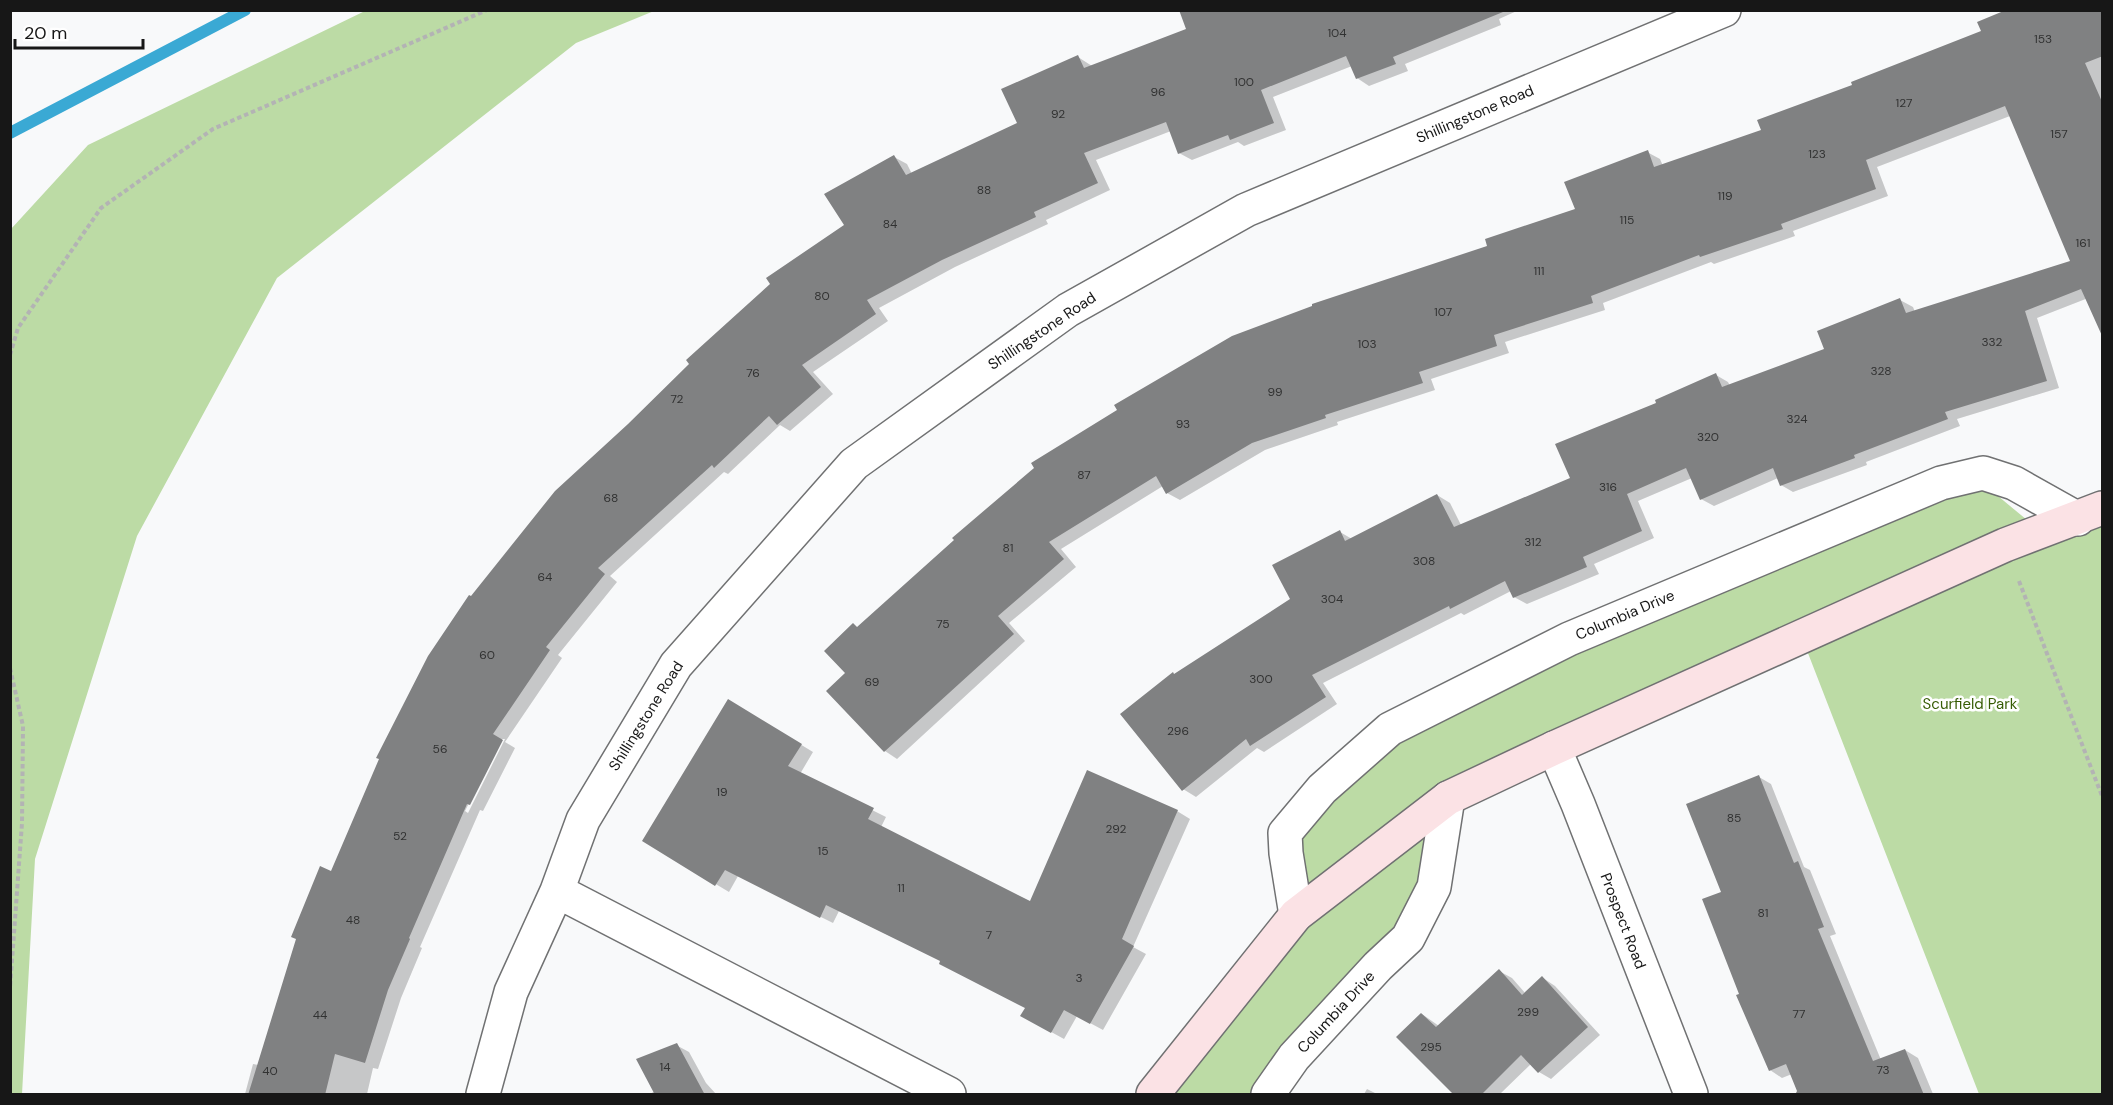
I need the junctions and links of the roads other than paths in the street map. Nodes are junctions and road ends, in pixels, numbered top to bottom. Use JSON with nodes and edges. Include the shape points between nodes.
{"nodes":[{"id":1,"x":1724,"y":10,"type":"edge"},
{"id":2,"x":2090,"y":514,"type":"edge"},
{"id":3,"x":1554,"y":748,"type":"junction"},
{"id":4,"x":1448,"y":798,"type":"junction"},
{"id":5,"x":557,"y":891,"type":"junction"},
{"id":6,"x":1296,"y":915,"type":"junction"},
{"id":7,"x":483,"y":1095,"type":"edge"},
{"id":8,"x":949,"y":1095,"type":"edge"},
{"id":9,"x":1153,"y":1095,"type":"edge"},
{"id":10,"x":1268,"y":1095,"type":"edge"},
{"id":11,"x":1691,"y":1095,"type":"edge"}],
"edges":[{"from":1,"to":5,"type":"street","name":"Shillingstone Road","via":[[1246,210],[1068,310],[854,464],[676,665],[583,820]]},
{"from":2,"to":3,"type":"street","name":"Columbia Drive","via":[[2005,545]]},
{"from":2,"to":6,"type":"street","name":"Columbia Drive","via":[[1983,473],[1941,483],[1569,639],[1390,729],[1322,789],[1286,833]]},
{"from":3,"to":4,"type":"street","name":"Columbia Drive"},
{"from":3,"to":11,"type":"street","name":"Prospect Road"},
{"from":4,"to":6,"type":"street","name":"Columbia Drive"},
{"from":4,"to":10,"type":"street","name":"Columbia Drive","via":[[1434,887],[1408,938],[1294,1057]]},
{"from":5,"to":7,"type":"street","name":"Shillingstone Road","via":[[511,992]]},
{"from":5,"to":8,"type":"street"},
{"from":6,"to":9,"type":"street","name":"Columbia Drive"}]}
